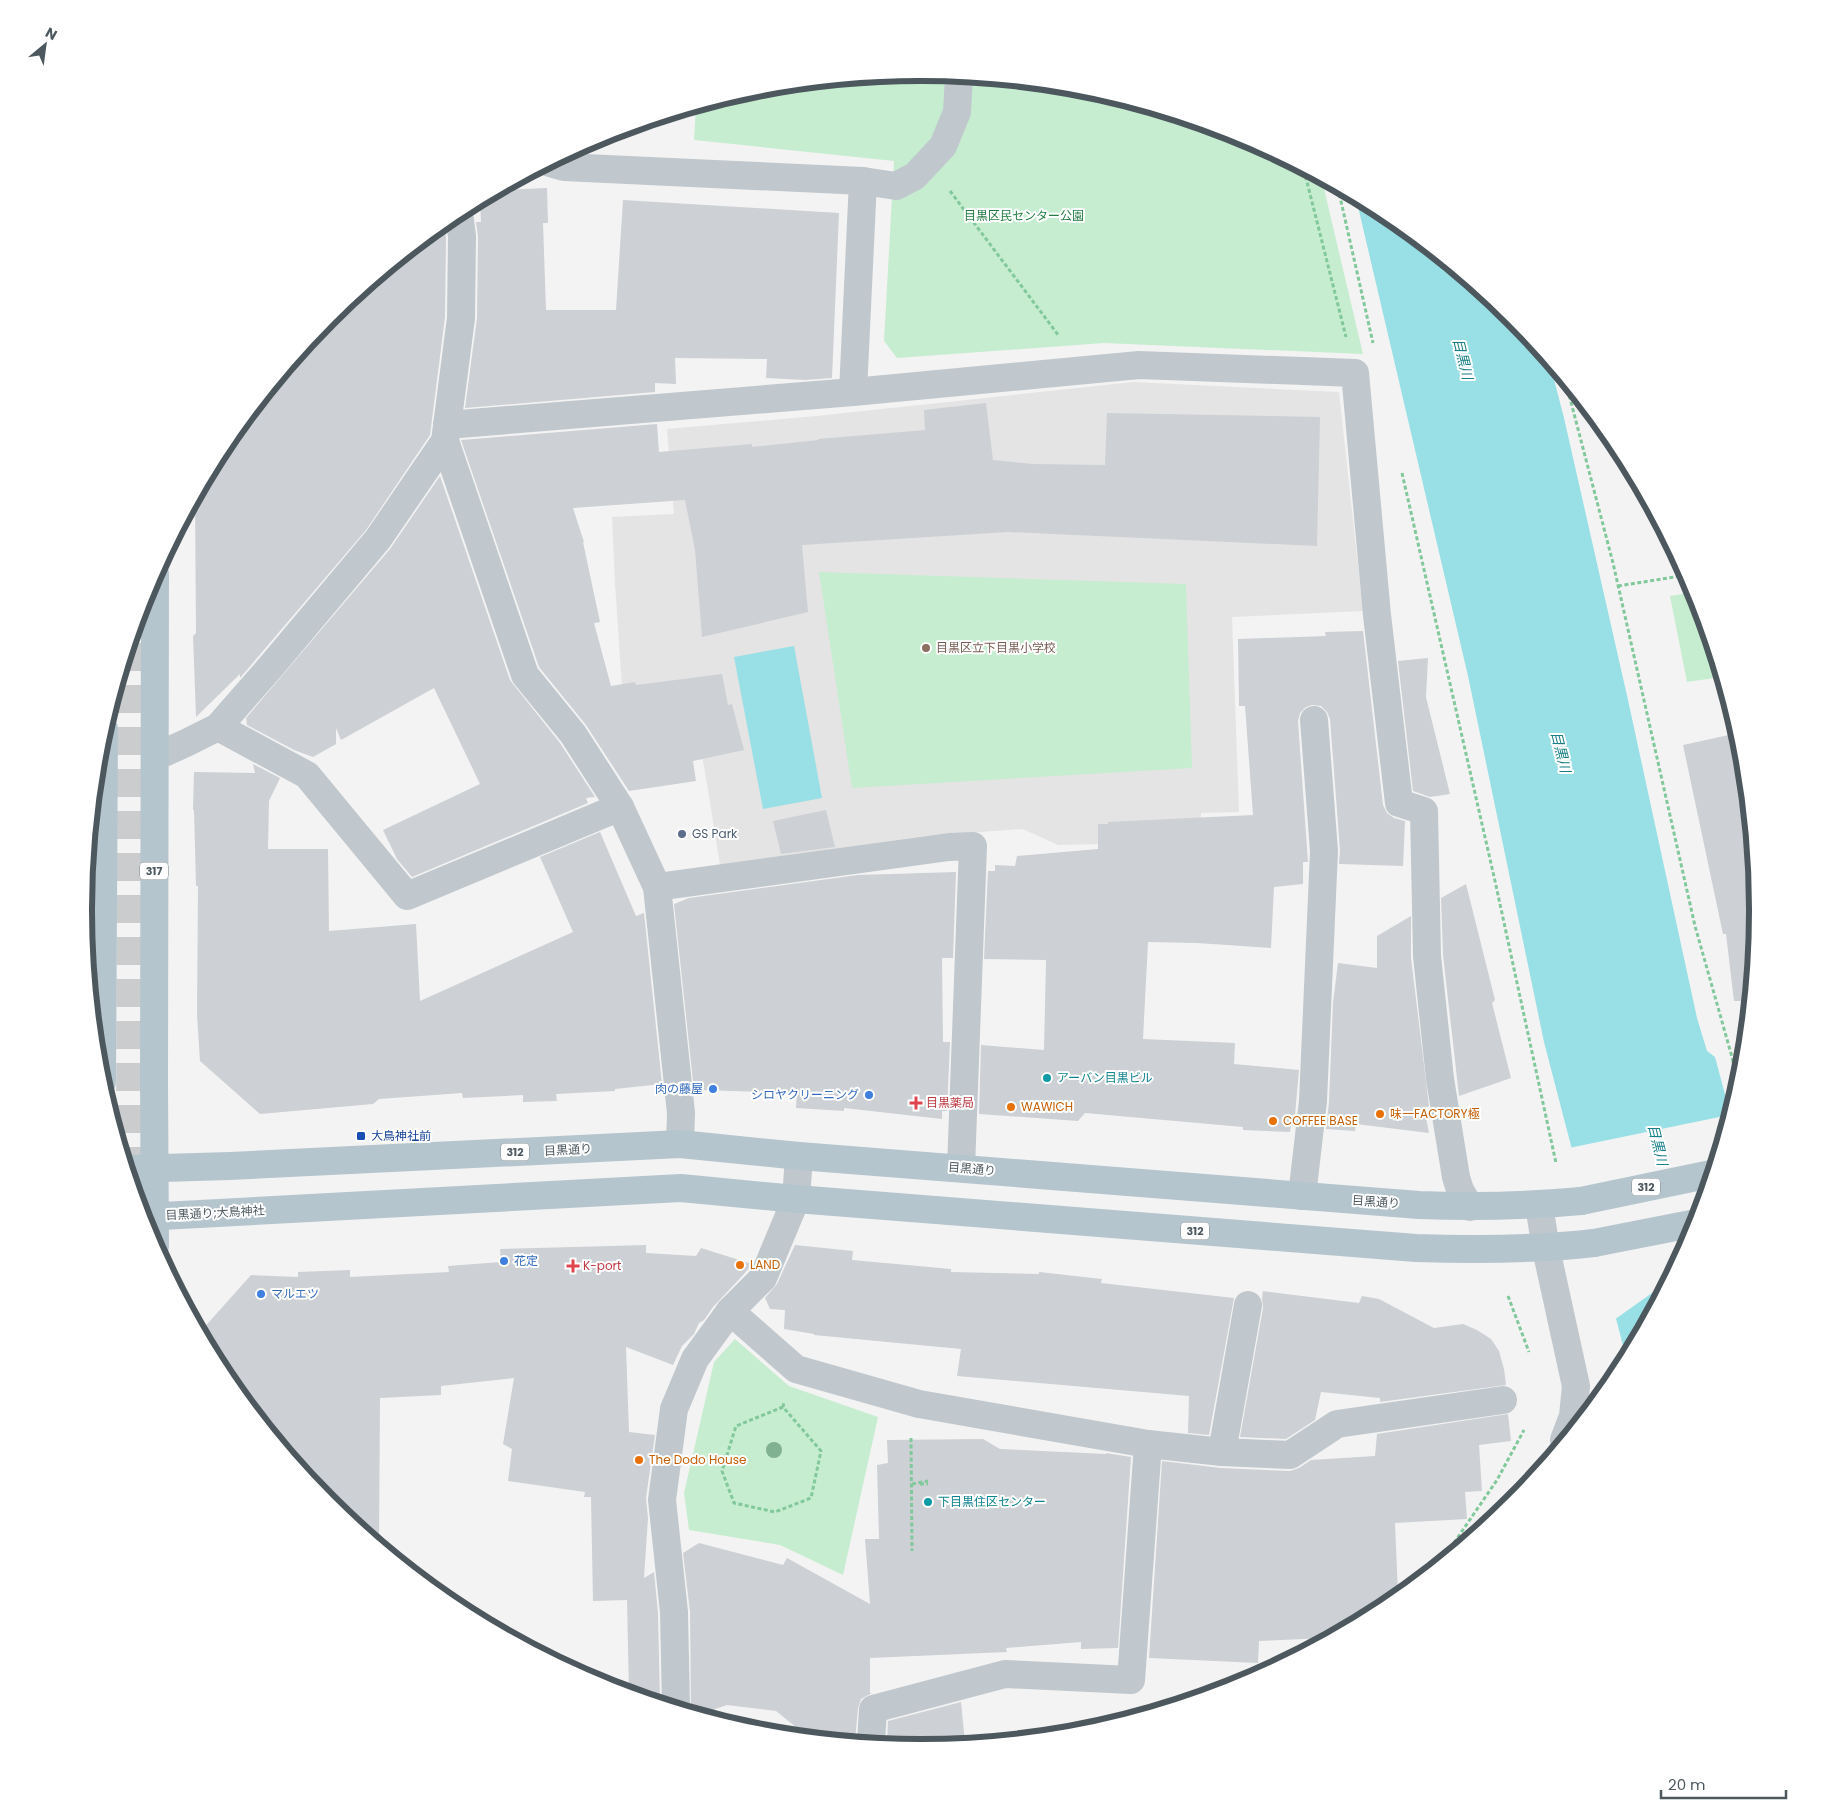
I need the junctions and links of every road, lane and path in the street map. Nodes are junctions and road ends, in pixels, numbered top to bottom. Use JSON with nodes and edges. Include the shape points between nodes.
{"nodes":[{"id":1,"x":959,"y":82,"type":"edge"},
{"id":2,"x":928,"y":162,"type":"junction"},
{"id":3,"x":558,"y":165,"type":"edge"},
{"id":4,"x":1306,"y":177,"type":"edge"},
{"id":5,"x":863,"y":181,"type":"junction"},
{"id":6,"x":1340,"y":195,"type":"edge"},
{"id":7,"x":460,"y":221,"type":"edge"},
{"id":8,"x":1041,"y":313,"type":"dead end"},
{"id":9,"x":1375,"y":352,"type":"dead end"},
{"id":10,"x":1355,"y":373,"type":"junction"},
{"id":11,"x":853,"y":392,"type":"junction"},
{"id":12,"x":1569,"y":394,"type":"edge"},
{"id":13,"x":446,"y":433,"type":"junction"},
{"id":14,"x":1401,"y":467,"type":"dead end"},
{"id":15,"x":1679,"y":576,"type":"edge"},
{"id":16,"x":1618,"y":586,"type":"junction"},
{"id":17,"x":155,"y":593,"type":"edge"},
{"id":18,"x":1314,"y":720,"type":"dead end"},
{"id":19,"x":218,"y":727,"type":"junction"},
{"id":20,"x":155,"y":757,"type":"junction"},
{"id":21,"x":104,"y":774,"type":"edge"},
{"id":22,"x":620,"y":807,"type":"junction"},
{"id":23,"x":657,"y":887,"type":"junction"},
{"id":24,"x":102,"y":1038,"type":"edge"},
{"id":25,"x":1734,"y":1066,"type":"edge"},
{"id":26,"x":680,"y":1144,"type":"junction"},
{"id":27,"x":800,"y":1156,"type":"junction"},
{"id":28,"x":1556,"y":1163,"type":"dead end"},
{"id":29,"x":155,"y":1168,"type":"junction"},
{"id":30,"x":961,"y":1168,"type":"junction"},
{"id":31,"x":134,"y":1169,"type":"edge"},
{"id":32,"x":1705,"y":1175,"type":"edge"},
{"id":33,"x":1302,"y":1196,"type":"junction"},
{"id":34,"x":796,"y":1199,"type":"junction"},
{"id":35,"x":1539,"y":1205,"type":"junction"},
{"id":36,"x":1470,"y":1207,"type":"junction"},
{"id":37,"x":150,"y":1212,"type":"edge"},
{"id":38,"x":151,"y":1217,"type":"edge"},
{"id":39,"x":1687,"y":1225,"type":"edge"},
{"id":40,"x":1546,"y":1249,"type":"junction"},
{"id":41,"x":1248,"y":1305,"type":"dead end"},
{"id":42,"x":730,"y":1311,"type":"junction"},
{"id":43,"x":796,"y":1369,"type":"junction"},
{"id":44,"x":1503,"y":1400,"type":"dead end"},
{"id":45,"x":919,"y":1404,"type":"junction"},
{"id":46,"x":783,"y":1406,"type":"junction"},
{"id":47,"x":1572,"y":1422,"type":"edge"},
{"id":48,"x":1148,"y":1444,"type":"junction"},
{"id":49,"x":1222,"y":1452,"type":"junction"},
{"id":50,"x":928,"y":1483,"type":"dead end"},
{"id":51,"x":912,"y":1484,"type":"junction"},
{"id":52,"x":912,"y":1551,"type":"dead end"},
{"id":53,"x":676,"y":1702,"type":"edge"},
{"id":54,"x":871,"y":1737,"type":"edge"}],
"edges":[{"from":1,"to":2,"type":"street","via":[[957,112],[943,146]]},
{"from":2,"to":5,"type":"street","via":[[915,176],[896,186]]},
{"from":2,"to":8,"type":"path"},
{"from":3,"to":5,"type":"street"},
{"from":4,"to":10,"type":"path"},
{"from":5,"to":11,"type":"street"},
{"from":6,"to":9,"type":"path"},
{"from":7,"to":13,"type":"street","via":[[461,318]]},
{"from":10,"to":11,"type":"street","via":[[1139,365]]},
{"from":10,"to":36,"type":"street","via":[[1400,803],[1424,811],[1427,956],[1440,1079],[1456,1177]]},
{"from":11,"to":13,"type":"street"},
{"from":12,"to":16,"type":"path"},
{"from":13,"to":19,"type":"street","via":[[378,539]]},
{"from":13,"to":22,"type":"street","via":[[525,675],[573,734]]},
{"from":14,"to":28,"type":"path"},
{"from":15,"to":16,"type":"path"},
{"from":16,"to":25,"type":"path","via":[[1695,926]]},
{"from":17,"to":20,"type":"main road","number":"317"},
{"from":18,"to":33,"type":"street","via":[[1324,851],[1313,1101]]},
{"from":19,"to":20,"type":"street"},
{"from":19,"to":22,"type":"street","via":[[307,776],[406,896]]},
{"from":20,"to":29,"type":"main road","number":"317"},
{"from":21,"to":24,"type":"main road"},
{"from":22,"to":23,"type":"street"},
{"from":23,"to":26,"type":"street","via":[[681,1114]]},
{"from":23,"to":30,"type":"street","via":[[973,846]]},
{"from":26,"to":27,"type":"main road","name":"目黒通り","number":"312"},
{"from":26,"to":29,"type":"main road","name":"目黒通り","number":"312"},
{"from":27,"to":30,"type":"main road","name":"目黒通り","number":"312"},
{"from":27,"to":34,"type":"street"},
{"from":29,"to":31,"type":"main road","number":"312"},
{"from":29,"to":37,"type":"main road","number":"317"},
{"from":30,"to":33,"type":"main road","name":"目黒通り","number":"312"},
{"from":32,"to":35,"type":"main road","name":"目黒通り","number":"312","bridge":true,"via":[[1581,1201]]},
{"from":33,"to":36,"type":"main road","name":"目黒通り","number":"312"},
{"from":34,"to":38,"type":"main road","name":"目黒通り;大鳥神社","number":"312","via":[[681,1188]]},
{"from":34,"to":40,"type":"main road","number":"312","via":[[1416,1248]]},
{"from":34,"to":42,"type":"street","via":[[763,1278]]},
{"from":35,"to":36,"type":"main road","name":"目黒通り","number":"312"},
{"from":35,"to":40,"type":"street"},
{"from":39,"to":40,"type":"main road","number":"312","bridge":true},
{"from":40,"to":47,"type":"street","via":[[1576,1386]]},
{"from":41,"to":49,"type":"street"},
{"from":42,"to":43,"type":"street"},
{"from":42,"to":53,"type":"street","via":[[696,1359],[674,1410],[662,1500],[674,1612]]},
{"from":43,"to":45,"type":"street"},
{"from":43,"to":46,"type":"path"},
{"from":44,"to":49,"type":"street","via":[[1338,1424],[1290,1455]]},
{"from":45,"to":48,"type":"street"},
{"from":45,"to":51,"type":"path","via":[[911,1440]]},
{"from":46,"to":46,"type":"path","via":[[821,1451],[811,1498],[775,1512],[734,1504],[722,1471],[736,1426]]},
{"from":48,"to":49,"type":"street"},
{"from":48,"to":54,"type":"street","via":[[1132,1680],[1005,1674],[873,1709]]},
{"from":50,"to":51,"type":"path"},
{"from":51,"to":52,"type":"path"}]}
